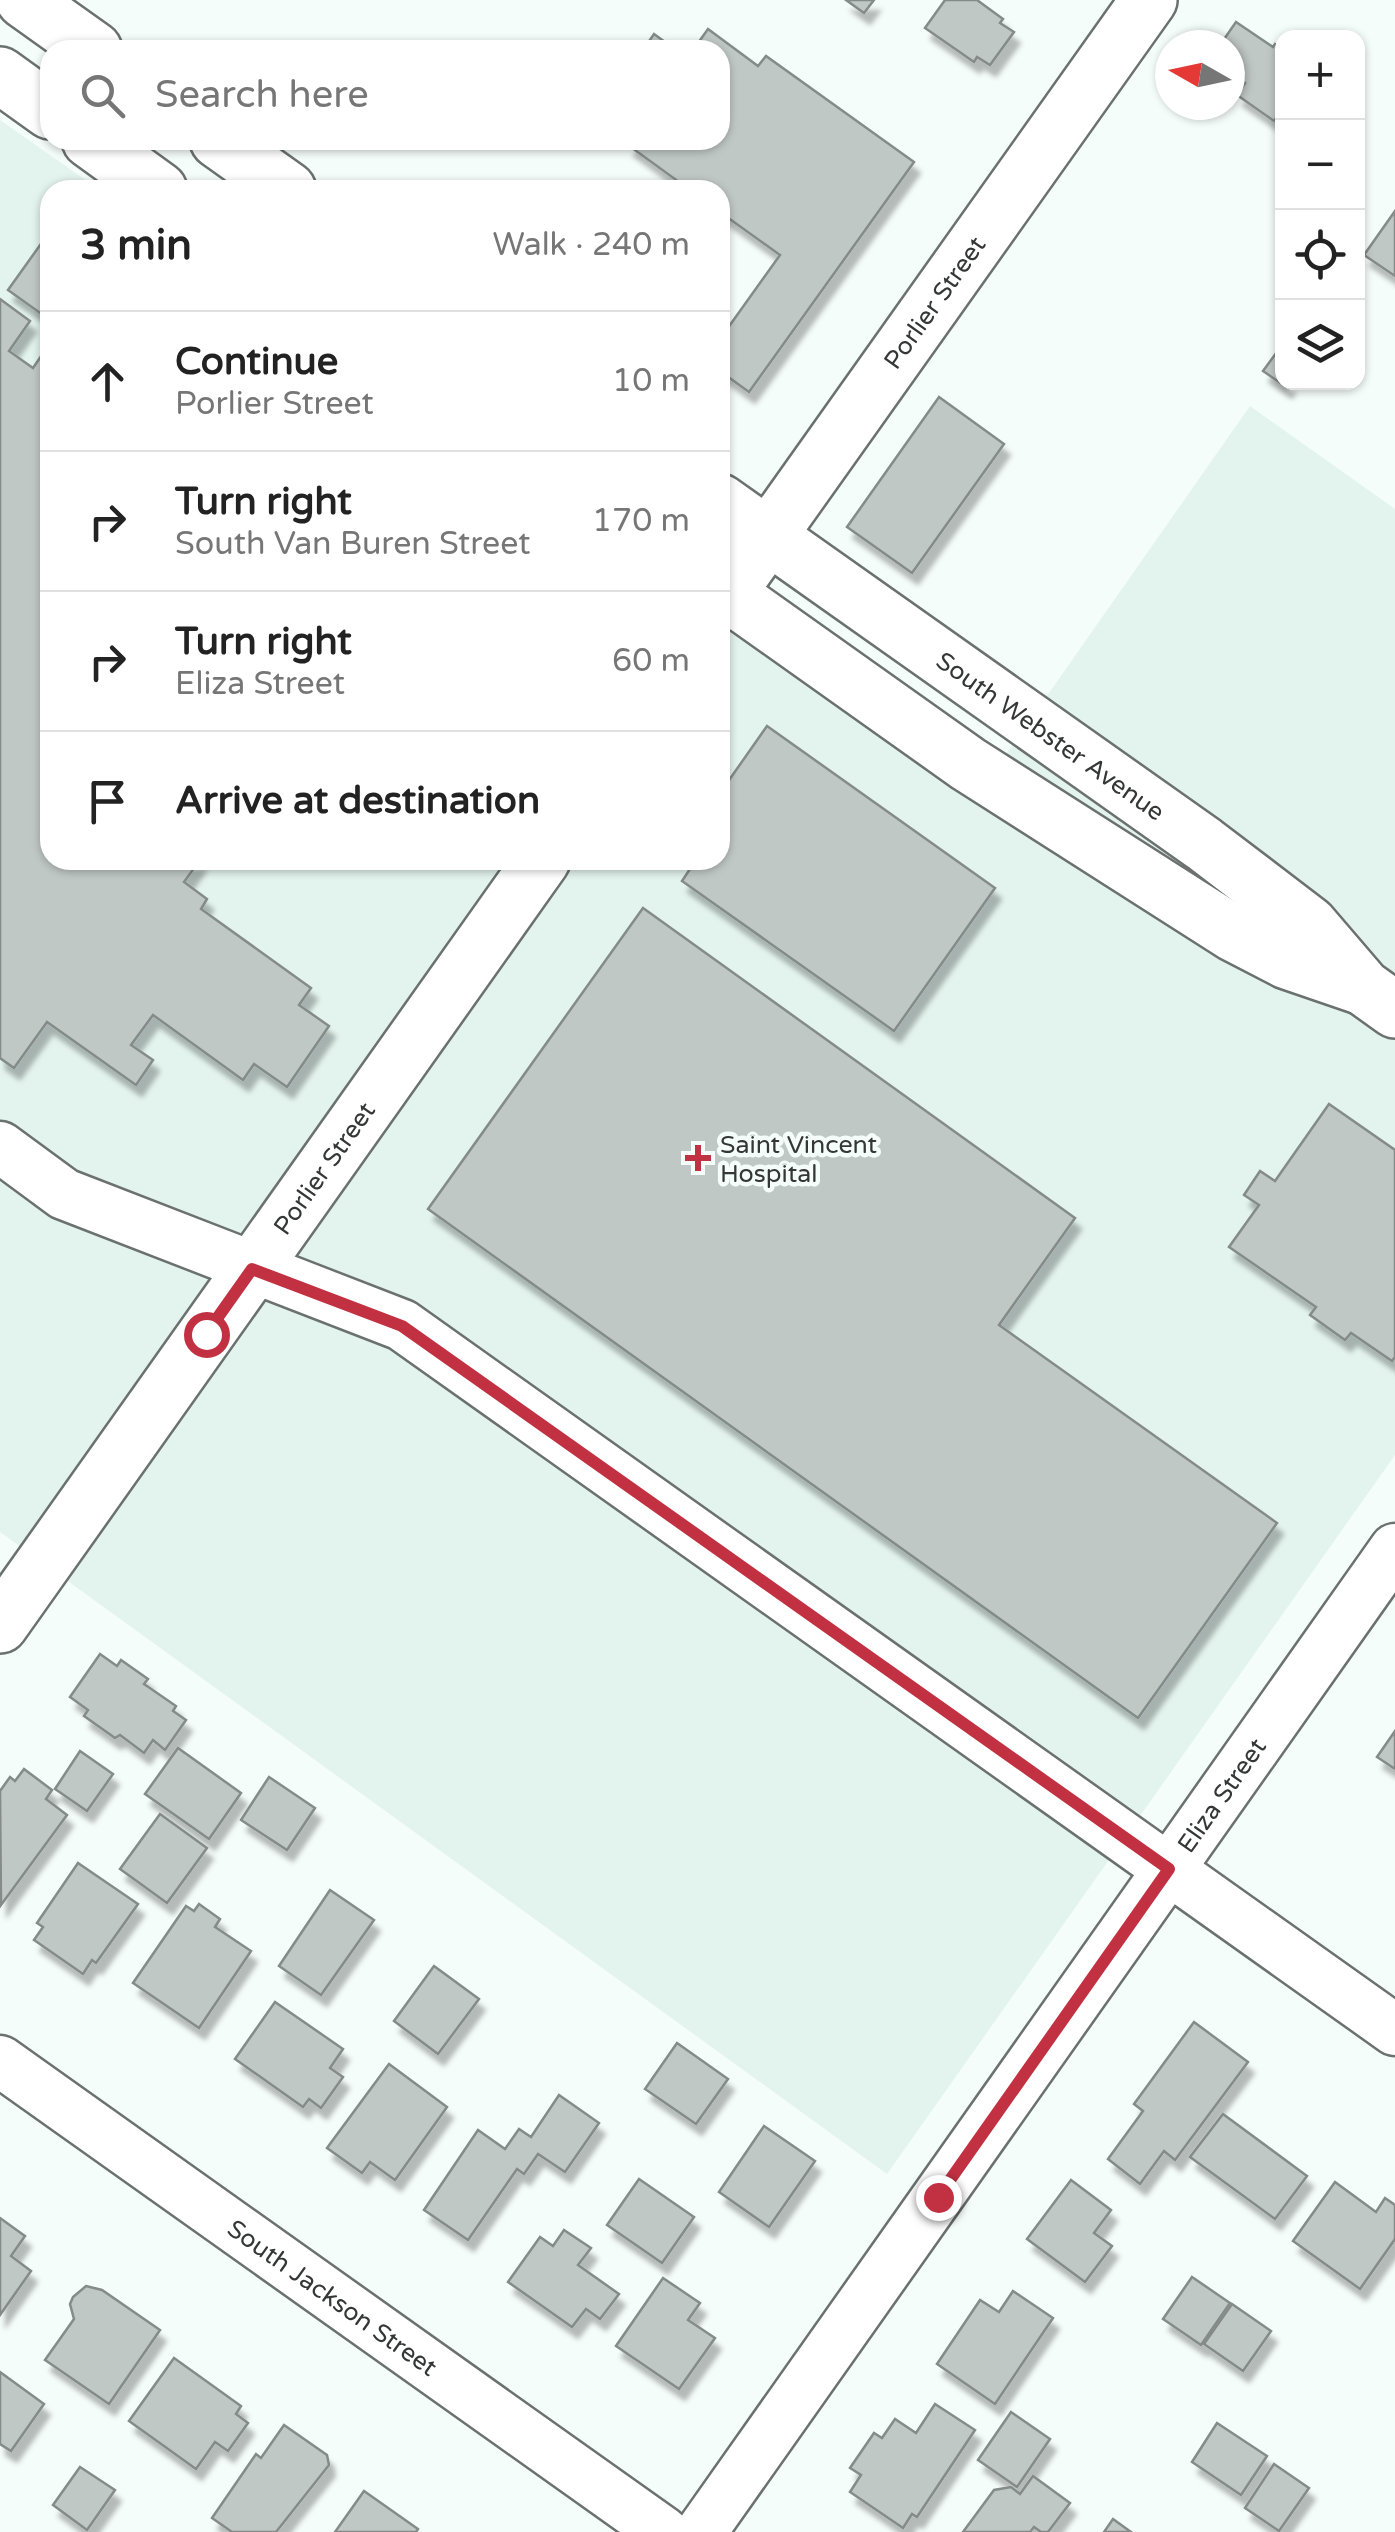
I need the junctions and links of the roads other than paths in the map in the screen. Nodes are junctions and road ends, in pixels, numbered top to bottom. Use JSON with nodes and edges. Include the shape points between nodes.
{"nodes":[{"id":1,"x":24,"y":0,"type":"edge"},
{"id":2,"x":1148,"y":0,"type":"edge"},
{"id":3,"x":80,"y":40,"type":"edge"},
{"id":4,"x":0,"y":75,"type":"edge"},
{"id":5,"x":40,"y":104,"type":"edge"},
{"id":6,"x":104,"y":150,"type":"edge"},
{"id":7,"x":232,"y":150,"type":"edge"},
{"id":8,"x":145,"y":180,"type":"edge"},
{"id":9,"x":274,"y":180,"type":"edge"},
{"id":10,"x":730,"y":509,"type":"edge"},
{"id":11,"x":767,"y":536,"type":"junction"},
{"id":12,"x":730,"y":585,"type":"edge"},
{"id":13,"x":730,"y":600,"type":"edge"},
{"id":14,"x":535,"y":870,"type":"edge"},
{"id":15,"x":1379,"y":998,"type":"edge"},
{"id":16,"x":0,"y":1147,"type":"edge"},
{"id":17,"x":252,"y":1269,"type":"junction"},
{"id":18,"x":1395,"y":1549,"type":"edge"},
{"id":19,"x":0,"y":1624,"type":"edge"},
{"id":20,"x":1169,"y":1869,"type":"junction"},
{"id":21,"x":1395,"y":2030,"type":"edge"},
{"id":22,"x":0,"y":2061,"type":"edge"},
{"id":23,"x":663,"y":2532,"type":"edge"},
{"id":24,"x":701,"y":2532,"type":"edge"}],
"edges":[{"from":1,"to":3,"type":"main road"},
{"from":2,"to":11,"type":"main road","name":"Porlier Street"},
{"from":4,"to":5,"type":"main road"},
{"from":6,"to":8,"type":"main road"},
{"from":7,"to":9,"type":"main road"},
{"from":10,"to":11,"type":"main road","name":"South Webster Avenue"},
{"from":11,"to":12,"type":"main road","name":"Porlier Street"},
{"from":11,"to":15,"type":"main road","name":"South Webster Avenue","via":[[1204,844],[1308,924]]},
{"from":13,"to":15,"type":"main road","name":"South Webster Avenue","via":[[968,764],[1233,932]]},
{"from":14,"to":17,"type":"main road","name":"Porlier Street"},
{"from":16,"to":17,"type":"street","via":[[64,1194]]},
{"from":17,"to":19,"type":"main road","name":"Porlier Street"},
{"from":17,"to":20,"type":"street","via":[[402,1326]]},
{"from":18,"to":20,"type":"street","name":"Eliza Street"},
{"from":20,"to":21,"type":"street"},
{"from":20,"to":24,"type":"street","name":"Eliza Street"},
{"from":22,"to":23,"type":"street","name":"South Jackson Street"}]}
